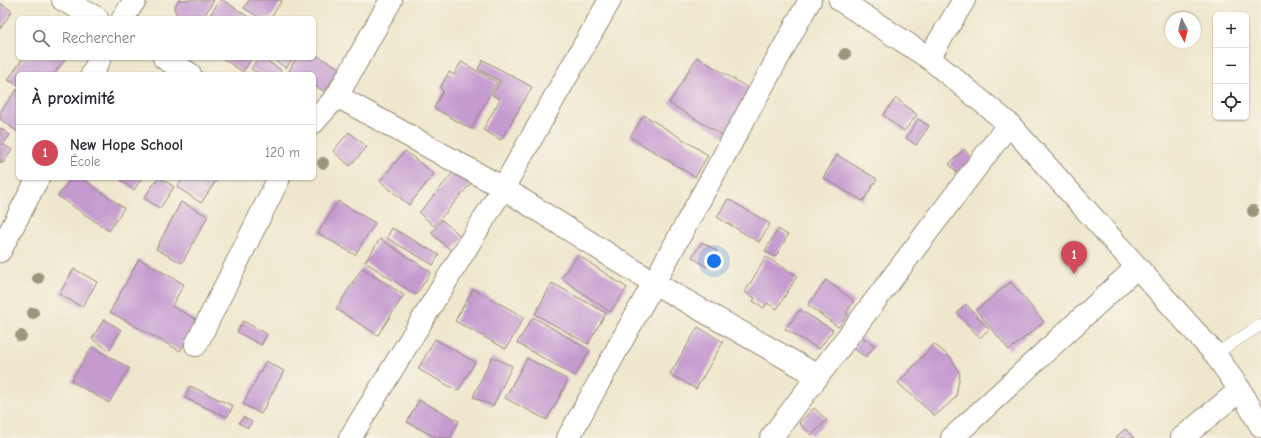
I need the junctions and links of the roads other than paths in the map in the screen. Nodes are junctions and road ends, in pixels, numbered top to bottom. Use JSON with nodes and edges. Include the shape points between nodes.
{"nodes":[{"id":1,"x":63,"y":0,"type":"edge"},
{"id":2,"x":135,"y":0,"type":"edge"},
{"id":3,"x":391,"y":0,"type":"edge"},
{"id":4,"x":610,"y":0,"type":"edge"},
{"id":5,"x":810,"y":0,"type":"edge"},
{"id":6,"x":840,"y":0,"type":"edge"},
{"id":7,"x":964,"y":0,"type":"edge"},
{"id":8,"x":93,"y":16,"type":"edge"},
{"id":9,"x":124,"y":16,"type":"edge"},
{"id":10,"x":929,"y":58,"type":"junction"},
{"id":11,"x":99,"y":60,"type":"edge"},
{"id":12,"x":167,"y":60,"type":"edge"},
{"id":13,"x":93,"y":72,"type":"edge"},
{"id":14,"x":187,"y":72,"type":"edge"},
{"id":15,"x":337,"y":96,"type":"junction"},
{"id":16,"x":316,"y":120,"type":"edge"},
{"id":17,"x":1008,"y":124,"type":"junction"},
{"id":18,"x":37,"y":180,"type":"edge"},
{"id":19,"x":278,"y":180,"type":"edge"},
{"id":20,"x":503,"y":188,"type":"junction"},
{"id":21,"x":0,"y":251,"type":"edge"},
{"id":22,"x":1137,"y":267,"type":"junction"},
{"id":23,"x":654,"y":283,"type":"junction"},
{"id":24,"x":1261,"y":326,"type":"edge"},
{"id":25,"x":196,"y":345,"type":"dead end"},
{"id":26,"x":1215,"y":354,"type":"junction"},
{"id":27,"x":818,"y":376,"type":"junction"},
{"id":28,"x":1240,"y":390,"type":"junction"},
{"id":29,"x":1261,"y":426,"type":"edge"},
{"id":30,"x":350,"y":438,"type":"edge"},
{"id":31,"x":568,"y":438,"type":"edge"},
{"id":32,"x":771,"y":438,"type":"edge"},
{"id":33,"x":952,"y":438,"type":"edge"},
{"id":34,"x":1182,"y":438,"type":"edge"}],
"edges":[{"from":1,"to":8,"type":"street"},
{"from":2,"to":9,"type":"street"},
{"from":3,"to":15,"type":"street"},
{"from":4,"to":20,"type":"street"},
{"from":5,"to":23,"type":"street"},
{"from":6,"to":10,"type":"street"},
{"from":7,"to":10,"type":"street"},
{"from":10,"to":17,"type":"street"},
{"from":11,"to":13,"type":"street"},
{"from":12,"to":14,"type":"street"},
{"from":15,"to":16,"type":"street"},
{"from":15,"to":20,"type":"street"},
{"from":17,"to":22,"type":"street"},
{"from":17,"to":27,"type":"street"},
{"from":18,"to":21,"type":"street"},
{"from":19,"to":25,"type":"street"},
{"from":20,"to":23,"type":"street"},
{"from":20,"to":30,"type":"street"},
{"from":22,"to":26,"type":"street"},
{"from":22,"to":33,"type":"street"},
{"from":23,"to":27,"type":"street"},
{"from":23,"to":31,"type":"street"},
{"from":24,"to":26,"type":"lane"},
{"from":26,"to":28,"type":"street"},
{"from":27,"to":32,"type":"street"},
{"from":28,"to":29,"type":"street"},
{"from":28,"to":34,"type":"street"}]}
